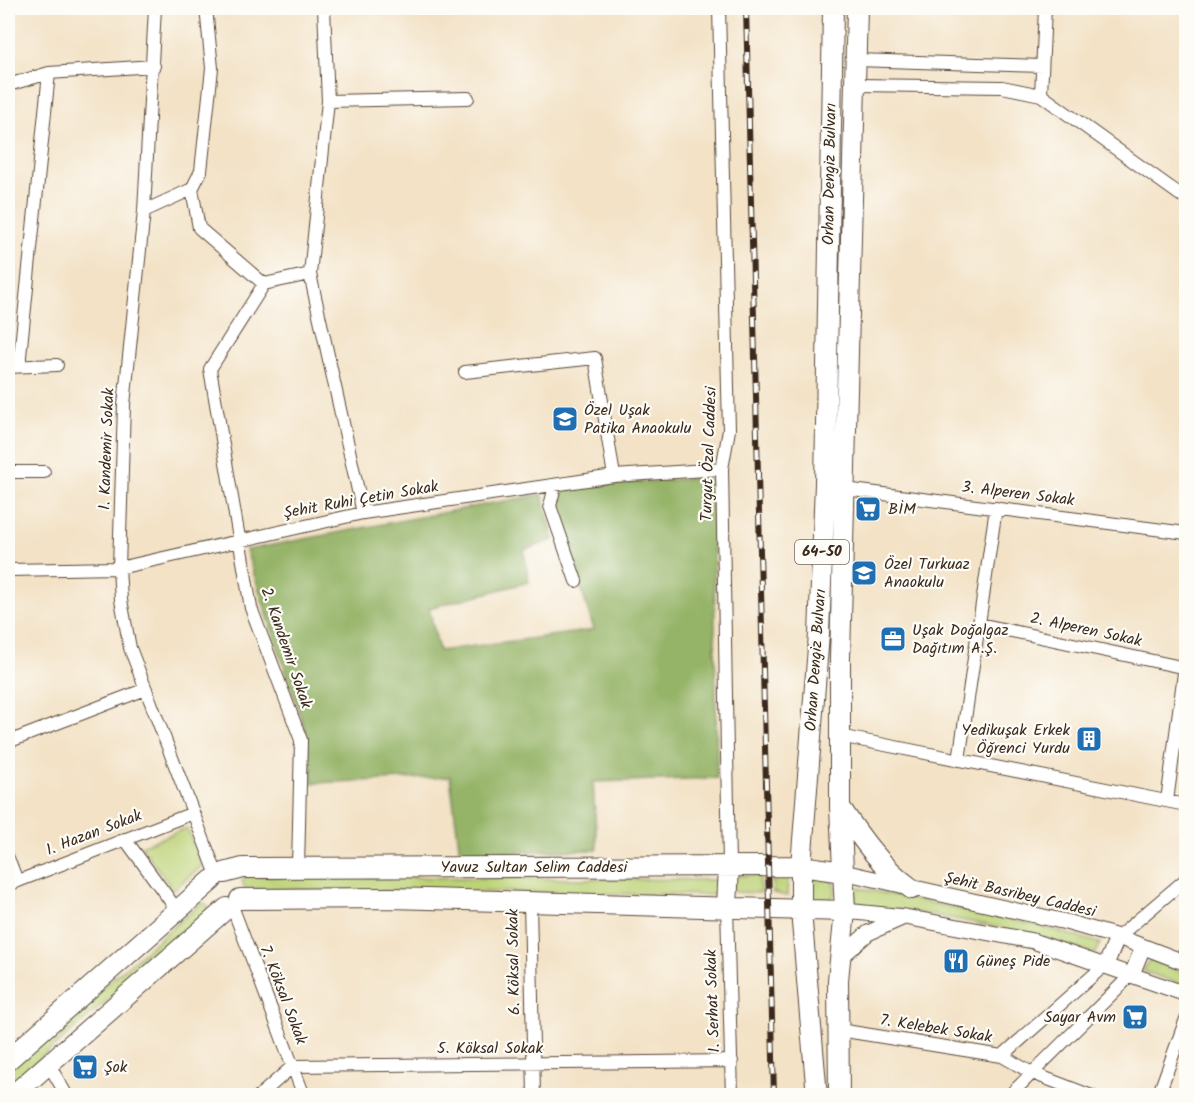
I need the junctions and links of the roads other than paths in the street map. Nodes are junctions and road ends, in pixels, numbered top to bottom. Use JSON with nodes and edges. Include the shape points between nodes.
{"nodes":[{"id":1,"x":155,"y":8,"type":"edge"},
{"id":2,"x":206,"y":8,"type":"edge"},
{"id":3,"x":324,"y":8,"type":"edge"},
{"id":4,"x":719,"y":8,"type":"edge"},
{"id":5,"x":833,"y":8,"type":"edge"},
{"id":6,"x":857,"y":8,"type":"edge"},
{"id":7,"x":1045,"y":8,"type":"edge"},
{"id":8,"x":856,"y":60,"type":"junction"},
{"id":9,"x":154,"y":66,"type":"junction"},
{"id":10,"x":1042,"y":66,"type":"junction"},
{"id":11,"x":50,"y":73,"type":"junction"},
{"id":12,"x":8,"y":85,"type":"edge"},
{"id":13,"x":856,"y":85,"type":"junction"},
{"id":14,"x":1041,"y":95,"type":"junction"},
{"id":15,"x":468,"y":98,"type":"dead end"},
{"id":16,"x":328,"y":101,"type":"junction"},
{"id":17,"x":192,"y":189,"type":"junction"},
{"id":18,"x":1186,"y":199,"type":"edge"},
{"id":19,"x":144,"y":211,"type":"junction"},
{"id":20,"x":309,"y":274,"type":"junction"},
{"id":21,"x":264,"y":284,"type":"junction"},
{"id":22,"x":57,"y":365,"type":"dead end"},
{"id":23,"x":13,"y":367,"type":"edge"},
{"id":24,"x":465,"y":372,"type":"dead end"},
{"id":25,"x":722,"y":469,"type":"junction"},
{"id":26,"x":8,"y":472,"type":"edge"},
{"id":27,"x":44,"y":472,"type":"dead end"},
{"id":28,"x":614,"y":476,"type":"junction"},
{"id":29,"x":555,"y":486,"type":"junction"},
{"id":30,"x":845,"y":489,"type":"junction"},
{"id":31,"x":996,"y":508,"type":"junction"},
{"id":32,"x":363,"y":513,"type":"junction"},
{"id":33,"x":1186,"y":533,"type":"edge"},
{"id":34,"x":238,"y":540,"type":"junction"},
{"id":35,"x":119,"y":568,"type":"junction"},
{"id":36,"x":8,"y":570,"type":"edge"},
{"id":37,"x":576,"y":581,"type":"dead end"},
{"id":38,"x":979,"y":624,"type":"junction"},
{"id":39,"x":1186,"y":665,"type":"edge"},
{"id":40,"x":146,"y":689,"type":"junction"},
{"id":41,"x":840,"y":736,"type":"junction"},
{"id":42,"x":8,"y":742,"type":"edge"},
{"id":43,"x":959,"y":760,"type":"junction"},
{"id":44,"x":1167,"y":801,"type":"junction"},
{"id":45,"x":1186,"y":805,"type":"edge"},
{"id":46,"x":840,"y":807,"type":"junction"},
{"id":47,"x":193,"y":813,"type":"junction"},
{"id":48,"x":124,"y":839,"type":"junction"},
{"id":49,"x":8,"y":858,"type":"edge"},
{"id":50,"x":729,"y":866,"type":"junction"},
{"id":51,"x":801,"y":866,"type":"junction"},
{"id":52,"x":298,"y":868,"type":"junction"},
{"id":53,"x":843,"y":872,"type":"junction"},
{"id":54,"x":218,"y":876,"type":"junction"},
{"id":55,"x":1186,"y":879,"type":"edge"},
{"id":56,"x":12,"y":883,"type":"edge"},
{"id":57,"x":912,"y":889,"type":"junction"},
{"id":58,"x":530,"y":901,"type":"junction"},
{"id":59,"x":233,"y":904,"type":"junction"},
{"id":60,"x":727,"y":906,"type":"junction"},
{"id":61,"x":177,"y":910,"type":"junction"},
{"id":62,"x":801,"y":911,"type":"junction"},
{"id":63,"x":845,"y":911,"type":"junction"},
{"id":64,"x":905,"y":917,"type":"junction"},
{"id":65,"x":1118,"y":937,"type":"junction"},
{"id":66,"x":1143,"y":947,"type":"junction"},
{"id":67,"x":840,"y":958,"type":"junction"},
{"id":68,"x":1186,"y":963,"type":"edge"},
{"id":69,"x":1106,"y":964,"type":"junction"},
{"id":70,"x":1132,"y":974,"type":"junction"},
{"id":71,"x":1186,"y":994,"type":"edge"},
{"id":72,"x":1186,"y":1019,"type":"edge"},
{"id":73,"x":839,"y":1030,"type":"junction"},
{"id":74,"x":1002,"y":1056,"type":"junction"},
{"id":75,"x":8,"y":1060,"type":"edge"},
{"id":76,"x":732,"y":1061,"type":"junction"},
{"id":77,"x":48,"y":1063,"type":"junction"},
{"id":78,"x":533,"y":1064,"type":"junction"},
{"id":79,"x":293,"y":1065,"type":"junction"},
{"id":80,"x":1032,"y":1072,"type":"junction"},
{"id":81,"x":12,"y":1095,"type":"edge"},
{"id":82,"x":66,"y":1095,"type":"edge"},
{"id":83,"x":259,"y":1095,"type":"edge"},
{"id":84,"x":304,"y":1095,"type":"edge"},
{"id":85,"x":534,"y":1095,"type":"edge"},
{"id":86,"x":732,"y":1095,"type":"edge"},
{"id":87,"x":817,"y":1095,"type":"edge"},
{"id":88,"x":839,"y":1095,"type":"edge"},
{"id":89,"x":1009,"y":1095,"type":"edge"},
{"id":90,"x":1092,"y":1095,"type":"edge"},
{"id":91,"x":1158,"y":1095,"type":"edge"}],
"edges":[{"from":1,"to":9,"type":"street","name":"1. Kandemir Sokak"},
{"from":2,"to":17,"type":"street","via":[[212,68],[201,171]]},
{"from":3,"to":16,"type":"street"},
{"from":4,"to":25,"type":"street","name":"Turgut Özal Caddesi","via":[[729,430]]},
{"from":5,"to":51,"type":"main road","name":"Orhan Dengiz Bulvarı","number":"64-50","via":[[825,484],[819,634]]},
{"from":6,"to":8,"type":"main road","name":"Orhan Dengiz Bulvarı","number":"64-50"},
{"from":7,"to":10,"type":"street"},
{"from":8,"to":10,"type":"street"},
{"from":8,"to":13,"type":"main road","name":"Orhan Dengiz Bulvarı","number":"64-50"},
{"from":9,"to":11,"type":"street"},
{"from":9,"to":19,"type":"street","name":"1. Kandemir Sokak"},
{"from":10,"to":14,"type":"street"},
{"from":11,"to":12,"type":"street"},
{"from":11,"to":23,"type":"street"},
{"from":13,"to":14,"type":"street","via":[[1002,87]]},
{"from":13,"to":30,"type":"main road","name":"Orhan Dengiz Bulvarı","number":"64-50"},
{"from":14,"to":18,"type":"street"},
{"from":15,"to":16,"type":"street"},
{"from":16,"to":20,"type":"street"},
{"from":17,"to":19,"type":"street"},
{"from":17,"to":21,"type":"street","via":[[199,228]]},
{"from":19,"to":35,"type":"street","name":"1. Kandemir Sokak","via":[[124,405]]},
{"from":20,"to":21,"type":"street"},
{"from":20,"to":32,"type":"street"},
{"from":21,"to":34,"type":"street","name":"2. Kandemir Sokak","via":[[210,369]]},
{"from":22,"to":23,"type":"street"},
{"from":24,"to":28,"type":"street","via":[[595,358]]},
{"from":25,"to":28,"type":"street","name":"Şehit Ruhi Çetin Sokak"},
{"from":25,"to":50,"type":"street","name":"Turgut Özal Caddesi"},
{"from":26,"to":27,"type":"street"},
{"from":28,"to":29,"type":"street","name":"Şehit Ruhi Çetin Sokak"},
{"from":29,"to":32,"type":"street","name":"Şehit Ruhi Çetin Sokak"},
{"from":29,"to":37,"type":"street","via":[[550,506]]},
{"from":30,"to":31,"type":"street","name":"3. Alperen Sokak"},
{"from":30,"to":41,"type":"main road","name":"Orhan Dengiz Bulvarı","number":"64-50"},
{"from":31,"to":33,"type":"street","name":"3. Alperen Sokak"},
{"from":31,"to":38,"type":"street"},
{"from":32,"to":34,"type":"street","name":"Şehit Ruhi Çetin Sokak"},
{"from":34,"to":35,"type":"street","name":"Şehit Ruhi Çetin Sokak"},
{"from":34,"to":52,"type":"street","name":"2. Kandemir Sokak","via":[[251,608],[301,740]]},
{"from":35,"to":36,"type":"street","name":"Şehit Ruhi Çetin Sokak"},
{"from":35,"to":40,"type":"street","name":"1. Kandemir Sokak","via":[[122,620]]},
{"from":38,"to":39,"type":"street","name":"2. Alperen Sokak"},
{"from":38,"to":43,"type":"street"},
{"from":39,"to":44,"type":"street"},
{"from":40,"to":42,"type":"street"},
{"from":40,"to":47,"type":"street","name":"1. Kandemir Sokak"},
{"from":41,"to":43,"type":"street"},
{"from":41,"to":46,"type":"main road","name":"Orhan Dengiz Bulvarı","number":"64-50"},
{"from":43,"to":44,"type":"street"},
{"from":44,"to":45,"type":"street"},
{"from":46,"to":53,"type":"main road","name":"Orhan Dengiz Bulvarı","number":"64-50"},
{"from":46,"to":57,"type":"main road","via":[[870,851],[893,876]]},
{"from":47,"to":48,"type":"street","name":"1. Hazan Sokak"},
{"from":47,"to":54,"type":"street","name":"1. Kandemir Sokak"},
{"from":48,"to":56,"type":"street","name":"1. Hazan Sokak"},
{"from":48,"to":61,"type":"street"},
{"from":49,"to":56,"type":"street"},
{"from":50,"to":51,"type":"main road","name":"Yavuz Sultan Selim Caddesi"},
{"from":50,"to":52,"type":"main road","name":"Yavuz Sultan Selim Caddesi"},
{"from":50,"to":60,"type":"main road"},
{"from":51,"to":53,"type":"main road","name":"Yavuz Sultan Selim Caddesi"},
{"from":51,"to":62,"type":"main road","name":"Orhan Dengiz Bulvarı","number":"64-50"},
{"from":52,"to":54,"type":"main road","name":"Yavuz Sultan Selim Caddesi","via":[[243,868]]},
{"from":53,"to":57,"type":"street","name":"Şehit Basribey Caddesi"},
{"from":53,"to":63,"type":"main road","name":"Orhan Dengiz Bulvarı","number":"64-50"},
{"from":54,"to":59,"type":"main road","via":[[238,879],[242,889]]},
{"from":54,"to":59,"type":"main road","via":[[209,896],[216,905]]},
{"from":54,"to":61,"type":"main road"},
{"from":55,"to":65,"type":"street"},
{"from":57,"to":65,"type":"street","name":"Şehit Basribey Caddesi"},
{"from":58,"to":59,"type":"main road","name":"Yavuz Sultan Selim Caddesi","via":[[391,898]]},
{"from":58,"to":60,"type":"main road","name":"Yavuz Sultan Selim Caddesi"},
{"from":58,"to":78,"type":"street","name":"6. Köksal Sokak"},
{"from":59,"to":77,"type":"main road"},
{"from":59,"to":79,"type":"street","name":"7. Köksal Sokak"},
{"from":60,"to":62,"type":"main road","name":"Yavuz Sultan Selim Caddesi"},
{"from":60,"to":76,"type":"street","name":"1. Serhat Sokak"},
{"from":61,"to":75,"type":"main road"},
{"from":62,"to":63,"type":"main road","name":"Yavuz Sultan Selim Caddesi"},
{"from":62,"to":87,"type":"main road","name":"Orhan Dengiz Bulvarı","number":"64-50"},
{"from":63,"to":64,"type":"street"},
{"from":63,"to":67,"type":"main road","name":"Orhan Dengiz Bulvarı","number":"64-50"},
{"from":64,"to":67,"type":"street","via":[[868,933]]},
{"from":64,"to":69,"type":"street","via":[[1034,941]]},
{"from":65,"to":66,"type":"street","name":"Şehit Basribey Caddesi"},
{"from":65,"to":69,"type":"street"},
{"from":66,"to":68,"type":"street","name":"Şehit Basribey Caddesi"},
{"from":66,"to":70,"type":"street"},
{"from":67,"to":73,"type":"main road","name":"Orhan Dengiz Bulvarı","number":"64-50"},
{"from":69,"to":70,"type":"street"},
{"from":69,"to":74,"type":"street"},
{"from":70,"to":71,"type":"street"},
{"from":70,"to":80,"type":"street"},
{"from":72,"to":91,"type":"street"},
{"from":73,"to":74,"type":"street","name":"7. Kelebek Sokak"},
{"from":73,"to":88,"type":"main road","name":"Orhan Dengiz Bulvarı","number":"64-50"},
{"from":74,"to":80,"type":"street","name":"7. Kelebek Sokak"},
{"from":76,"to":78,"type":"street","name":"5. Köksal Sokak"},
{"from":76,"to":86,"type":"street","name":"1. Serhat Sokak"},
{"from":77,"to":81,"type":"main road"},
{"from":77,"to":82,"type":"street"},
{"from":78,"to":79,"type":"street","name":"5. Köksal Sokak"},
{"from":78,"to":85,"type":"street","name":"6. Köksal Sokak"},
{"from":79,"to":83,"type":"street"},
{"from":79,"to":84,"type":"street","name":"7. Köksal Sokak"},
{"from":80,"to":89,"type":"street"},
{"from":80,"to":90,"type":"street","name":"7. Kelebek Sokak"}]}
